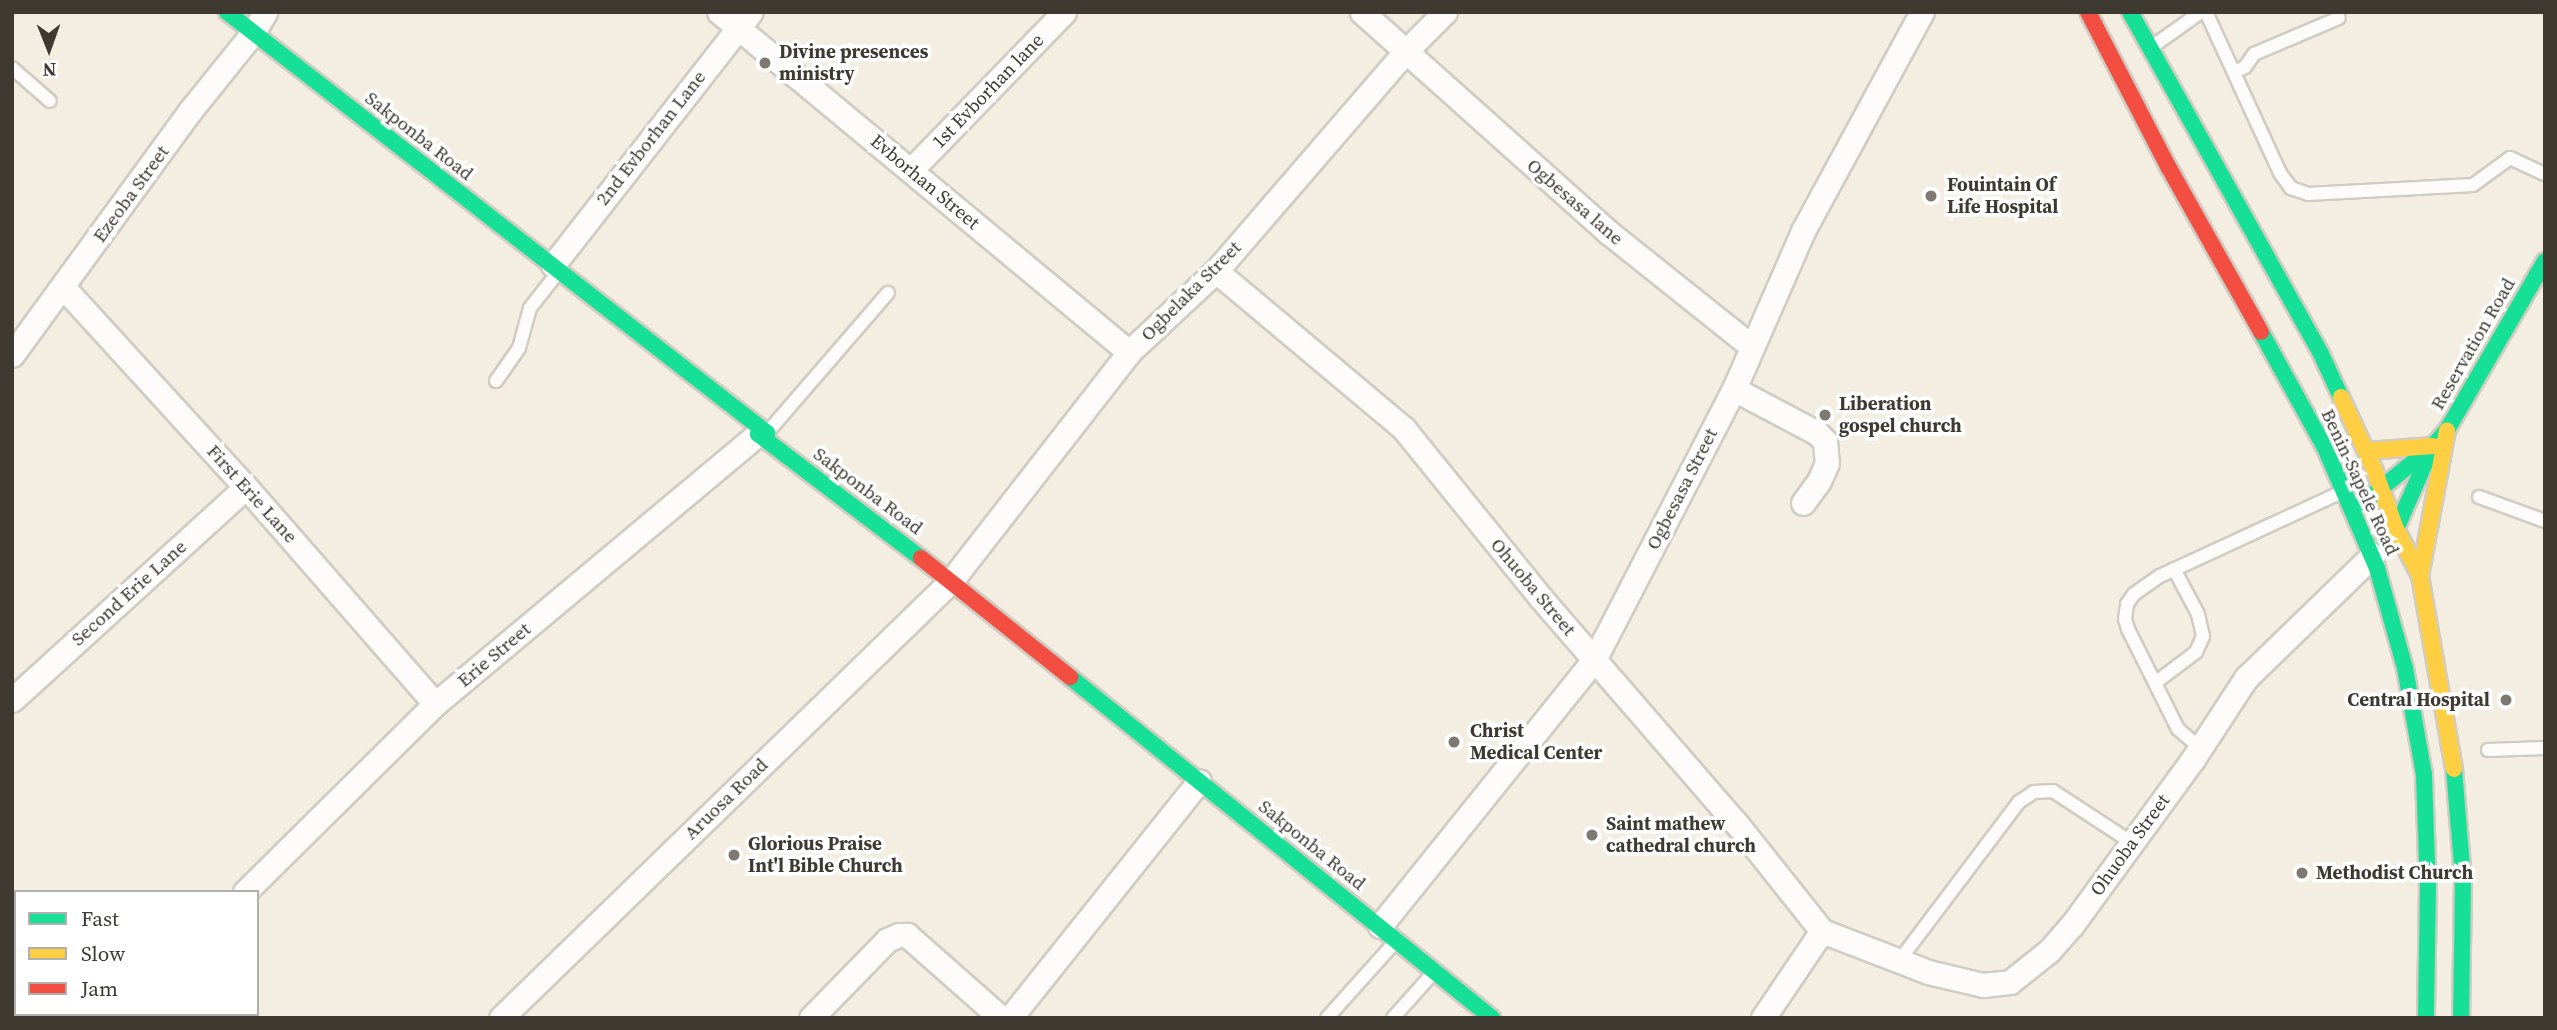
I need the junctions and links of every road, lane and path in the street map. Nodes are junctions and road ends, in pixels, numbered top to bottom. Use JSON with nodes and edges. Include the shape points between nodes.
{"nodes":[{"id":1,"x":227,"y":12,"type":"edge"},
{"id":2,"x":265,"y":12,"type":"edge"},
{"id":3,"x":1065,"y":12,"type":"edge"},
{"id":4,"x":1362,"y":12,"type":"edge"},
{"id":5,"x":1445,"y":12,"type":"edge"},
{"id":6,"x":1922,"y":12,"type":"edge"},
{"id":7,"x":2088,"y":12,"type":"edge"},
{"id":8,"x":2130,"y":12,"type":"edge"},
{"id":9,"x":2199,"y":13,"type":"edge"},
{"id":10,"x":736,"y":17,"type":"edge"},
{"id":11,"x":2339,"y":18,"type":"dead end"},
{"id":12,"x":253,"y":34,"type":"junction"},
{"id":13,"x":2150,"y":48,"type":"junction"},
{"id":14,"x":1406,"y":51,"type":"junction"},
{"id":15,"x":12,"y":68,"type":"edge"},
{"id":16,"x":2235,"y":72,"type":"junction"},
{"id":17,"x":50,"y":101,"type":"dead end"},
{"id":18,"x":911,"y":170,"type":"junction"},
{"id":19,"x":2545,"y":174,"type":"edge"},
{"id":20,"x":2545,"y":261,"type":"edge"},
{"id":21,"x":556,"y":268,"type":"junction"},
{"id":22,"x":1216,"y":271,"type":"junction"},
{"id":23,"x":64,"y":288,"type":"junction"},
{"id":24,"x":2538,"y":289,"type":"edge"},
{"id":25,"x":888,"y":293,"type":"dead end"},
{"id":26,"x":1751,"y":346,"type":"junction"},
{"id":27,"x":1129,"y":352,"type":"junction"},
{"id":28,"x":12,"y":355,"type":"edge"},
{"id":29,"x":496,"y":381,"type":"dead end"},
{"id":30,"x":1734,"y":389,"type":"junction"},
{"id":31,"x":2447,"y":430,"type":"junction"},
{"id":32,"x":762,"y":434,"type":"junction"},
{"id":33,"x":2433,"y":446,"type":"junction"},
{"id":34,"x":2367,"y":452,"type":"junction"},
{"id":35,"x":246,"y":487,"type":"junction"},
{"id":36,"x":2381,"y":489,"type":"junction"},
{"id":37,"x":2342,"y":492,"type":"junction"},
{"id":38,"x":2479,"y":498,"type":"dead end"},
{"id":39,"x":1803,"y":503,"type":"dead end"},
{"id":40,"x":2351,"y":513,"type":"junction"},
{"id":41,"x":2545,"y":521,"type":"edge"},
{"id":42,"x":2396,"y":529,"type":"junction"},
{"id":43,"x":2373,"y":555,"type":"junction"},
{"id":44,"x":2174,"y":569,"type":"junction"},
{"id":45,"x":2420,"y":576,"type":"junction"},
{"id":46,"x":951,"y":580,"type":"junction"},
{"id":47,"x":1594,"y":660,"type":"junction"},
{"id":48,"x":2155,"y":684,"type":"junction"},
{"id":49,"x":12,"y":700,"type":"edge"},
{"id":50,"x":435,"y":704,"type":"junction"},
{"id":51,"x":2200,"y":748,"type":"junction"},
{"id":52,"x":2545,"y":748,"type":"edge"},
{"id":53,"x":2488,"y":750,"type":"dead end"},
{"id":54,"x":1199,"y":780,"type":"junction"},
{"id":55,"x":2132,"y":842,"type":"junction"},
{"id":56,"x":248,"y":890,"type":"edge"},
{"id":57,"x":1822,"y":931,"type":"junction"},
{"id":58,"x":1388,"y":933,"type":"junction"},
{"id":59,"x":1899,"y":961,"type":"junction"},
{"id":60,"x":1434,"y":972,"type":"junction"},
{"id":61,"x":501,"y":1018,"type":"edge"},
{"id":62,"x":811,"y":1018,"type":"edge"},
{"id":63,"x":1002,"y":1018,"type":"edge"},
{"id":64,"x":1010,"y":1018,"type":"edge"},
{"id":65,"x":1327,"y":1018,"type":"edge"},
{"id":66,"x":1393,"y":1018,"type":"edge"},
{"id":67,"x":1492,"y":1018,"type":"edge"},
{"id":68,"x":1763,"y":1018,"type":"edge"},
{"id":69,"x":2426,"y":1018,"type":"edge"},
{"id":70,"x":2461,"y":1018,"type":"edge"}],
"edges":[{"from":1,"to":12,"type":"main road","name":"Sakponba Road"},
{"from":2,"to":12,"type":"street","name":"Ezeoba Street"},
{"from":3,"to":18,"type":"street","name":"1st Evborhan lane"},
{"from":4,"to":14,"type":"street","name":"Ogbesasa lane"},
{"from":5,"to":14,"type":"street","name":"Ogbelaka Street"},
{"from":6,"to":26,"type":"street","name":"Ogbesasa Street","via":[[1803,231]]},
{"from":7,"to":37,"type":"main road","name":"Benin-Sapele Road","via":[[2169,169],[2325,449]]},
{"from":8,"to":13,"type":"main road","name":"Benin-Sapele Road"},
{"from":9,"to":13,"type":"lane"},
{"from":9,"to":16,"type":"lane"},
{"from":10,"to":18,"type":"street","name":"Evborhan Street"},
{"from":10,"to":21,"type":"street","name":"2nd Evborhan Lane"},
{"from":11,"to":16,"type":"lane","via":[[2254,54]]},
{"from":12,"to":21,"type":"main road","name":"Sakponba Road"},
{"from":12,"to":23,"type":"street","name":"Ezeoba Street","via":[[190,111]]},
{"from":13,"to":34,"type":"main road","name":"Benin-Sapele Road","via":[[2321,354]]},
{"from":14,"to":22,"type":"street","name":"Ogbelaka Street"},
{"from":14,"to":26,"type":"street","name":"Ogbesasa lane","via":[[1608,232]]},
{"from":15,"to":17,"type":"lane"},
{"from":16,"to":19,"type":"lane","via":[[2280,173],[2291,188],[2308,194],[2473,185],[2510,158]]},
{"from":18,"to":27,"type":"street","name":"Evborhan Street"},
{"from":20,"to":24,"type":"main road","name":"Reservation Road"},
{"from":21,"to":29,"type":"lane","via":[[530,308],[519,348]]},
{"from":21,"to":32,"type":"main road","name":"Sakponba Road"},
{"from":22,"to":27,"type":"street","name":"Ogbelaka Street"},
{"from":22,"to":47,"type":"street","name":"Ohuoba Street","via":[[1404,429]]},
{"from":23,"to":28,"type":"street","name":"Ezeoba Street"},
{"from":23,"to":35,"type":"street","name":"First Erie Lane"},
{"from":24,"to":31,"type":"main road","name":"Reservation Road"},
{"from":25,"to":32,"type":"lane"},
{"from":26,"to":30,"type":"street","name":"Ogbesasa Street"},
{"from":27,"to":46,"type":"street","name":"Ogbelaka Street"},
{"from":30,"to":39,"type":"street","via":[[1825,441],[1827,463]]},
{"from":30,"to":47,"type":"street","name":"Ogbesasa Street"},
{"from":31,"to":33,"type":"main road","name":"Reservation Road"},
{"from":31,"to":45,"type":"main road"},
{"from":32,"to":46,"type":"main road","name":"Sakponba Road"},
{"from":32,"to":50,"type":"street","name":"Erie Street"},
{"from":33,"to":34,"type":"main road"},
{"from":33,"to":36,"type":"main road","name":"Reservation Road"},
{"from":33,"to":42,"type":"main road","name":"Reservation Road"},
{"from":34,"to":36,"type":"main road","name":"Benin-Sapele Road"},
{"from":35,"to":49,"type":"street","name":"Second Erie Lane"},
{"from":35,"to":50,"type":"street","name":"First Erie Lane"},
{"from":36,"to":40,"type":"main road","name":"Reservation Road"},
{"from":36,"to":42,"type":"main road","name":"Benin-Sapele Road"},
{"from":37,"to":40,"type":"main road","name":"Benin-Sapele Road"},
{"from":37,"to":44,"type":"lane"},
{"from":38,"to":41,"type":"lane"},
{"from":40,"to":43,"type":"main road","name":"Benin-Sapele Road"},
{"from":42,"to":43,"type":"main road","name":"Reservation Road"},
{"from":42,"to":45,"type":"main road","name":"Benin-Sapele Road"},
{"from":43,"to":51,"type":"street","name":"Ohuoba Street","via":[[2246,678]]},
{"from":43,"to":69,"type":"main road","name":"Benin-Sapele Road","via":[[2405,668],[2424,775]]},
{"from":44,"to":48,"type":"lane","via":[[2198,614],[2203,636],[2196,652]]},
{"from":44,"to":48,"type":"lane","via":[[2134,594],[2125,612],[2128,629]]},
{"from":45,"to":70,"type":"main road","name":"Benin-Sapele Road","via":[[2453,752],[2463,879]]},
{"from":46,"to":54,"type":"main road","name":"Sakponba Road"},
{"from":46,"to":61,"type":"street","name":"Aruosa Road"},
{"from":47,"to":57,"type":"street","name":"Ohuoba Street","via":[[1736,823]]},
{"from":47,"to":58,"type":"street","name":"Ogbesasa Street"},
{"from":48,"to":51,"type":"lane","via":[[2178,729]]},
{"from":50,"to":56,"type":"street","name":"Erie Street"},
{"from":51,"to":55,"type":"street","name":"Ohuoba Street"},
{"from":52,"to":53,"type":"lane"},
{"from":54,"to":58,"type":"main road","name":"Sakponba Road"},
{"from":54,"to":64,"type":"street"},
{"from":55,"to":59,"type":"street","name":"Ohuoba Street","via":[[2072,925],[2049,951],[2010,982],[1983,985]]},
{"from":55,"to":59,"type":"lane","via":[[2053,791],[2034,792],[2019,802]]},
{"from":57,"to":59,"type":"street","name":"Ohuoba Street"},
{"from":57,"to":68,"type":"street"},
{"from":58,"to":60,"type":"main road","name":"Sakponba Road"},
{"from":58,"to":65,"type":"lane"},
{"from":60,"to":66,"type":"lane"},
{"from":60,"to":67,"type":"main road","name":"Sakponba Road"},
{"from":62,"to":63,"type":"street","via":[[887,940],[899,935],[907,935]]}]}
